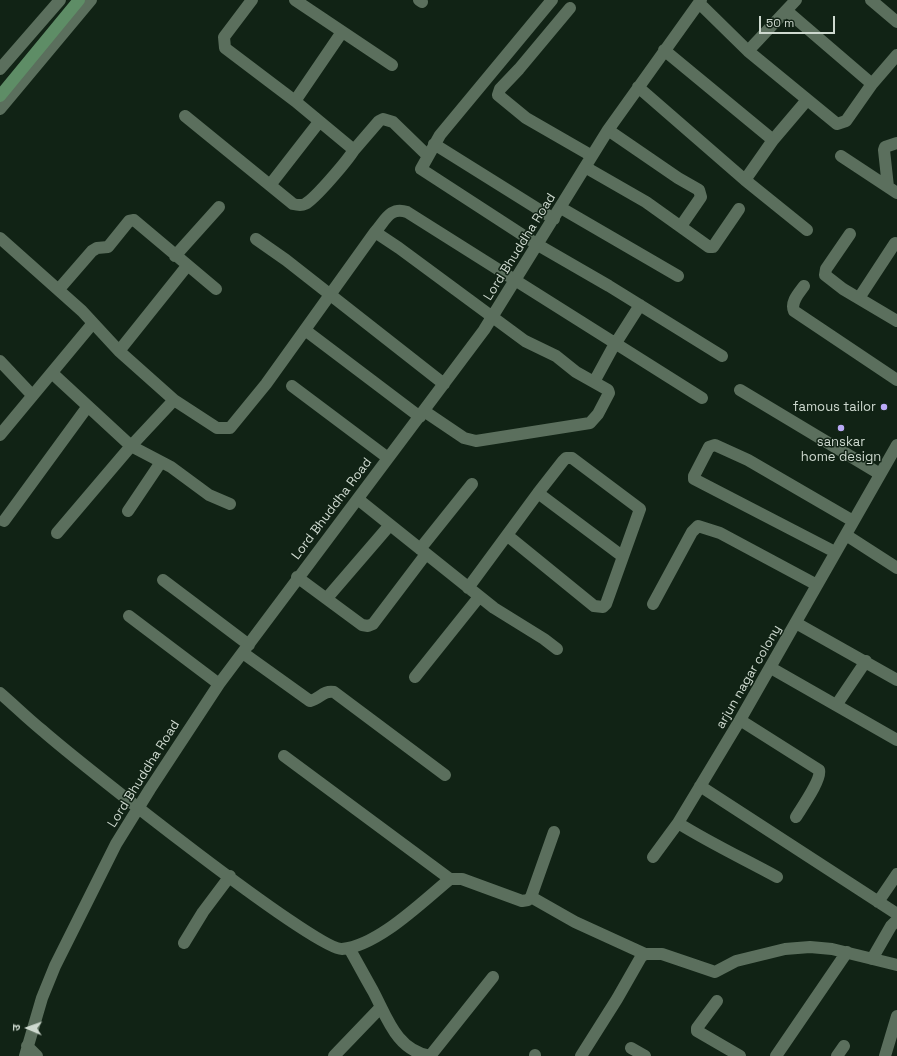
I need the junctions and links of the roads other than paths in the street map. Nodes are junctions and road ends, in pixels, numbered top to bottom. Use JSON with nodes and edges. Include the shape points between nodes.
{"nodes":[{"id":1,"x":60,"y":0,"type":"edge"},
{"id":2,"x":79,"y":0,"type":"edge"},
{"id":3,"x":91,"y":0,"type":"edge"},
{"id":4,"x":252,"y":0,"type":"edge"},
{"id":5,"x":295,"y":0,"type":"edge"},
{"id":6,"x":552,"y":0,"type":"edge"},
{"id":7,"x":796,"y":0,"type":"edge"},
{"id":8,"x":871,"y":0,"type":"edge"},
{"id":9,"x":700,"y":1,"type":"edge"},
{"id":10,"x":570,"y":8,"type":"dead end"},
{"id":11,"x":787,"y":11,"type":"junction"},
{"id":12,"x":897,"y":22,"type":"edge"},
{"id":13,"x":342,"y":32,"type":"junction"},
{"id":14,"x":664,"y":50,"type":"junction"},
{"id":15,"x":748,"y":51,"type":"junction"},
{"id":16,"x":897,"y":55,"type":"edge"},
{"id":17,"x":392,"y":65,"type":"dead end"},
{"id":18,"x":0,"y":69,"type":"edge"},
{"id":19,"x":484,"y":82,"type":"junction"},
{"id":20,"x":872,"y":84,"type":"junction"},
{"id":21,"x":638,"y":87,"type":"junction"},
{"id":22,"x":500,"y":89,"type":"junction"},
{"id":23,"x":0,"y":96,"type":"edge"},
{"id":24,"x":807,"y":100,"type":"junction"},
{"id":25,"x":295,"y":101,"type":"junction"},
{"id":26,"x":0,"y":109,"type":"edge"},
{"id":27,"x":186,"y":116,"type":"dead end"},
{"id":28,"x":319,"y":122,"type":"junction"},
{"id":29,"x":608,"y":130,"type":"junction"},
{"id":30,"x":773,"y":140,"type":"junction"},
{"id":31,"x":897,"y":143,"type":"edge"},
{"id":32,"x":434,"y":144,"type":"junction"},
{"id":33,"x":354,"y":150,"type":"junction"},
{"id":34,"x":428,"y":156,"type":"junction"},
{"id":35,"x":592,"y":156,"type":"junction"},
{"id":36,"x":841,"y":156,"type":"dead end"},
{"id":37,"x":585,"y":167,"type":"junction"},
{"id":38,"x":745,"y":180,"type":"junction"},
{"id":39,"x":270,"y":185,"type":"junction"},
{"id":40,"x":892,"y":190,"type":"edge"},
{"id":41,"x":219,"y":207,"type":"dead end"},
{"id":42,"x":561,"y":208,"type":"junction"},
{"id":43,"x":739,"y":209,"type":"dead end"},
{"id":44,"x":554,"y":219,"type":"junction"},
{"id":45,"x":681,"y":226,"type":"junction"},
{"id":46,"x":807,"y":230,"type":"dead end"},
{"id":47,"x":375,"y":232,"type":"junction"},
{"id":48,"x":850,"y":234,"type":"dead end"},
{"id":49,"x":0,"y":238,"type":"edge"},
{"id":50,"x":256,"y":239,"type":"dead end"},
{"id":51,"x":895,"y":243,"type":"dead end"},
{"id":52,"x":538,"y":245,"type":"junction"},
{"id":53,"x":175,"y":256,"type":"junction"},
{"id":54,"x":187,"y":266,"type":"junction"},
{"id":55,"x":678,"y":276,"type":"dead end"},
{"id":56,"x":515,"y":280,"type":"junction"},
{"id":57,"x":804,"y":286,"type":"dead end"},
{"id":58,"x":58,"y":289,"type":"junction"},
{"id":59,"x":216,"y":289,"type":"dead end"},
{"id":60,"x":329,"y":295,"type":"junction"},
{"id":61,"x":859,"y":298,"type":"junction"},
{"id":62,"x":640,"y":305,"type":"junction"},
{"id":63,"x":492,"y":316,"type":"junction"},
{"id":64,"x":897,"y":321,"type":"edge"},
{"id":65,"x":93,"y":322,"type":"junction"},
{"id":66,"x":305,"y":330,"type":"junction"},
{"id":67,"x":616,"y":343,"type":"junction"},
{"id":68,"x":119,"y":351,"type":"junction"},
{"id":69,"x":722,"y":356,"type":"dead end"},
{"id":70,"x":0,"y":361,"type":"edge"},
{"id":71,"x":52,"y":373,"type":"junction"},
{"id":72,"x":897,"y":380,"type":"edge"},
{"id":73,"x":594,"y":382,"type":"junction"},
{"id":74,"x":444,"y":384,"type":"junction"},
{"id":75,"x":292,"y":386,"type":"dead end"},
{"id":76,"x":740,"y":390,"type":"dead end"},
{"id":77,"x":32,"y":395,"type":"junction"},
{"id":78,"x":702,"y":398,"type":"dead end"},
{"id":79,"x":174,"y":400,"type":"junction"},
{"id":80,"x":88,"y":406,"type":"junction"},
{"id":81,"x":422,"y":414,"type":"junction"},
{"id":82,"x":0,"y":435,"type":"edge"},
{"id":83,"x":897,"y":445,"type":"edge"},
{"id":84,"x":130,"y":446,"type":"junction"},
{"id":85,"x":388,"y":458,"type":"junction"},
{"id":86,"x":161,"y":462,"type":"junction"},
{"id":87,"x":880,"y":474,"type":"junction"},
{"id":88,"x":472,"y":484,"type":"dead end"},
{"id":89,"x":538,"y":493,"type":"junction"},
{"id":90,"x":359,"y":500,"type":"junction"},
{"id":91,"x":230,"y":504,"type":"dead end"},
{"id":92,"x":128,"y":511,"type":"dead end"},
{"id":93,"x":4,"y":521,"type":"dead end"},
{"id":94,"x":853,"y":521,"type":"junction"},
{"id":95,"x":389,"y":526,"type":"junction"},
{"id":96,"x":57,"y":533,"type":"dead end"},
{"id":97,"x":846,"y":535,"type":"junction"},
{"id":98,"x":508,"y":536,"type":"junction"},
{"id":99,"x":423,"y":551,"type":"junction"},
{"id":100,"x":835,"y":552,"type":"junction"},
{"id":101,"x":622,"y":556,"type":"junction"},
{"id":102,"x":897,"y":568,"type":"edge"},
{"id":103,"x":298,"y":577,"type":"junction"},
{"id":104,"x":163,"y":580,"type":"dead end"},
{"id":105,"x":817,"y":585,"type":"junction"},
{"id":106,"x":468,"y":588,"type":"junction"},
{"id":107,"x":479,"y":597,"type":"junction"},
{"id":108,"x":327,"y":598,"type":"junction"},
{"id":109,"x":654,"y":604,"type":"dead end"},
{"id":110,"x":129,"y":616,"type":"dead end"},
{"id":111,"x":796,"y":623,"type":"junction"},
{"id":112,"x":246,"y":649,"type":"junction"},
{"id":113,"x":557,"y":649,"type":"dead end"},
{"id":114,"x":866,"y":661,"type":"junction"},
{"id":115,"x":771,"y":668,"type":"junction"},
{"id":116,"x":415,"y":677,"type":"dead end"},
{"id":117,"x":897,"y":680,"type":"edge"},
{"id":118,"x":219,"y":684,"type":"junction"},
{"id":119,"x":0,"y":693,"type":"edge"},
{"id":120,"x":837,"y":704,"type":"junction"},
{"id":121,"x":740,"y":720,"type":"junction"},
{"id":122,"x":897,"y":740,"type":"edge"},
{"id":123,"x":284,"y":756,"type":"dead end"},
{"id":124,"x":445,"y":775,"type":"dead end"},
{"id":125,"x":700,"y":786,"type":"junction"},
{"id":126,"x":139,"y":807,"type":"junction"},
{"id":127,"x":796,"y":817,"type":"dead end"},
{"id":128,"x":678,"y":823,"type":"junction"},
{"id":129,"x":554,"y":832,"type":"dead end"},
{"id":130,"x":653,"y":857,"type":"dead end"},
{"id":131,"x":897,"y":874,"type":"edge"},
{"id":132,"x":230,"y":876,"type":"junction"},
{"id":133,"x":777,"y":877,"type":"dead end"},
{"id":134,"x":450,"y":879,"type":"junction"},
{"id":135,"x":531,"y":897,"type":"junction"},
{"id":136,"x":878,"y":902,"type":"junction"},
{"id":137,"x":897,"y":914,"type":"edge"},
{"id":138,"x":897,"y":920,"type":"edge"},
{"id":139,"x":184,"y":942,"type":"dead end"},
{"id":140,"x":349,"y":948,"type":"junction"},
{"id":141,"x":847,"y":952,"type":"junction"},
{"id":142,"x":645,"y":954,"type":"junction"},
{"id":143,"x":872,"y":959,"type":"junction"},
{"id":144,"x":897,"y":965,"type":"edge"},
{"id":145,"x":493,"y":977,"type":"dead end"},
{"id":146,"x":717,"y":1001,"type":"dead end"},
{"id":147,"x":381,"y":1007,"type":"junction"},
{"id":148,"x":897,"y":1016,"type":"edge"},
{"id":149,"x":631,"y":1048,"type":"dead end"},
{"id":150,"x":26,"y":1051,"type":"edge"},
{"id":151,"x":37,"y":1056,"type":"edge"},
{"id":152,"x":334,"y":1056,"type":"edge"},
{"id":153,"x":430,"y":1056,"type":"edge"},
{"id":154,"x":581,"y":1056,"type":"edge"},
{"id":155,"x":645,"y":1056,"type":"edge"},
{"id":156,"x":740,"y":1056,"type":"edge"},
{"id":157,"x":776,"y":1056,"type":"edge"},
{"id":158,"x":885,"y":1056,"type":"edge"}],
"edges":[{"from":1,"to":18,"type":"street"},
{"from":2,"to":23,"type":"main road"},
{"from":3,"to":26,"type":"street"},
{"from":4,"to":25,"type":"street","via":[[224,37],[225,48]]},
{"from":5,"to":13,"type":"street"},
{"from":6,"to":19,"type":"street"},
{"from":7,"to":11,"type":"street"},
{"from":8,"to":12,"type":"street"},
{"from":9,"to":14,"type":"street","name":"Lord Bhuddha Road"},
{"from":9,"to":15,"type":"street"},
{"from":10,"to":22,"type":"street"},
{"from":11,"to":15,"type":"street"},
{"from":11,"to":20,"type":"street"},
{"from":13,"to":17,"type":"street"},
{"from":13,"to":25,"type":"street"},
{"from":14,"to":21,"type":"street","name":"Lord Bhuddha Road"},
{"from":14,"to":30,"type":"street"},
{"from":15,"to":24,"type":"street"},
{"from":16,"to":20,"type":"street"},
{"from":19,"to":22,"type":"street"},
{"from":19,"to":32,"type":"street"},
{"from":20,"to":24,"type":"street","via":[[855,111],[840,124],[831,120]]},
{"from":21,"to":29,"type":"street","name":"Lord Bhuddha Road"},
{"from":21,"to":38,"type":"street"},
{"from":22,"to":35,"type":"street","via":[[499,96],[526,118]]},
{"from":24,"to":30,"type":"street"},
{"from":25,"to":28,"type":"street"},
{"from":27,"to":39,"type":"street"},
{"from":28,"to":33,"type":"street"},
{"from":28,"to":39,"type":"street"},
{"from":29,"to":35,"type":"street","name":"Lord Bhuddha Road"},
{"from":29,"to":45,"type":"street","via":[[699,190],[701,197]]},
{"from":30,"to":38,"type":"street"},
{"from":31,"to":40,"type":"street","via":[[885,147],[884,150]]},
{"from":32,"to":34,"type":"street"},
{"from":32,"to":44,"type":"street"},
{"from":33,"to":34,"type":"street","via":[[383,119],[393,122]]},
{"from":33,"to":39,"type":"street","via":[[306,204],[293,204]]},
{"from":34,"to":52,"type":"street","via":[[421,167],[422,170]]},
{"from":35,"to":37,"type":"street","name":"Lord Bhuddha Road"},
{"from":36,"to":40,"type":"street"},
{"from":37,"to":42,"type":"street","name":"Lord Bhuddha Road"},
{"from":37,"to":45,"type":"street","via":[[646,202]]},
{"from":38,"to":46,"type":"street"},
{"from":41,"to":53,"type":"street"},
{"from":42,"to":44,"type":"street","name":"Lord Bhuddha Road"},
{"from":42,"to":55,"type":"street"},
{"from":43,"to":45,"type":"street","via":[[713,248],[703,244]]},
{"from":44,"to":52,"type":"street","name":"Lord Bhuddha Road"},
{"from":47,"to":56,"type":"street","via":[[392,211],[399,209]]},
{"from":47,"to":60,"type":"street"},
{"from":47,"to":63,"type":"street"},
{"from":48,"to":61,"type":"street","via":[[824,272],[826,277]]},
{"from":49,"to":58,"type":"street"},
{"from":50,"to":60,"type":"street"},
{"from":51,"to":61,"type":"street"},
{"from":52,"to":56,"type":"street","name":"Lord Bhuddha Road"},
{"from":52,"to":62,"type":"street"},
{"from":53,"to":54,"type":"street"},
{"from":53,"to":58,"type":"street","via":[[138,222],[132,220],[108,246],[92,251]]},
{"from":54,"to":59,"type":"street"},
{"from":54,"to":68,"type":"street"},
{"from":56,"to":63,"type":"street","name":"Lord Bhuddha Road"},
{"from":56,"to":67,"type":"street"},
{"from":57,"to":72,"type":"street","via":[[793,302],[794,311]]},
{"from":58,"to":65,"type":"street"},
{"from":60,"to":66,"type":"street"},
{"from":60,"to":74,"type":"street"},
{"from":61,"to":64,"type":"street"},
{"from":62,"to":67,"type":"street"},
{"from":62,"to":69,"type":"street"},
{"from":63,"to":73,"type":"street","via":[[525,341],[556,356],[567,366]]},
{"from":63,"to":74,"type":"street","name":"Lord Bhuddha Road"},
{"from":65,"to":68,"type":"street"},
{"from":65,"to":71,"type":"street"},
{"from":66,"to":79,"type":"street","via":[[230,428],[217,428]]},
{"from":66,"to":81,"type":"street"},
{"from":67,"to":73,"type":"street"},
{"from":67,"to":78,"type":"street"},
{"from":68,"to":79,"type":"street"},
{"from":70,"to":77,"type":"street"},
{"from":71,"to":77,"type":"street"},
{"from":71,"to":80,"type":"street"},
{"from":73,"to":81,"type":"street","via":[[609,393],[594,420],[577,425],[471,441]]},
{"from":74,"to":81,"type":"street","name":"Lord Bhuddha Road"},
{"from":75,"to":85,"type":"street"},
{"from":76,"to":87,"type":"street"},
{"from":77,"to":82,"type":"street"},
{"from":79,"to":84,"type":"street"},
{"from":80,"to":84,"type":"street"},
{"from":80,"to":93,"type":"street"},
{"from":81,"to":85,"type":"street","name":"Lord Bhuddha Road"},
{"from":83,"to":87,"type":"street","name":"arjun nagar colony"},
{"from":84,"to":86,"type":"street"},
{"from":84,"to":96,"type":"street"},
{"from":85,"to":90,"type":"street","name":"Lord Bhuddha Road"},
{"from":86,"to":91,"type":"street","via":[[209,495]]},
{"from":86,"to":92,"type":"street"},
{"from":87,"to":94,"type":"street","name":"arjun nagar colony"},
{"from":88,"to":99,"type":"street"},
{"from":89,"to":98,"type":"street"},
{"from":89,"to":101,"type":"street"},
{"from":89,"to":101,"type":"street","via":[[566,458],[581,463],[640,509]]},
{"from":90,"to":95,"type":"street"},
{"from":90,"to":103,"type":"street","name":"Lord Bhuddha Road"},
{"from":94,"to":97,"type":"street","name":"arjun nagar colony"},
{"from":94,"to":100,"type":"street","via":[[748,460],[715,445],[709,447],[694,479]]},
{"from":95,"to":99,"type":"street"},
{"from":95,"to":108,"type":"street"},
{"from":97,"to":100,"type":"street","name":"arjun nagar colony"},
{"from":97,"to":102,"type":"street"},
{"from":98,"to":101,"type":"street","via":[[598,607],[606,604]]},
{"from":98,"to":106,"type":"street"},
{"from":99,"to":106,"type":"street"},
{"from":99,"to":108,"type":"street","via":[[371,626],[362,625]]},
{"from":100,"to":105,"type":"street","name":"arjun nagar colony"},
{"from":103,"to":108,"type":"street"},
{"from":103,"to":112,"type":"street","name":"Lord Bhuddha Road"},
{"from":104,"to":112,"type":"street"},
{"from":105,"to":109,"type":"street","via":[[720,533],[698,526],[692,532]]},
{"from":105,"to":111,"type":"street","name":"arjun nagar colony"},
{"from":106,"to":107,"type":"street"},
{"from":107,"to":113,"type":"street"},
{"from":107,"to":116,"type":"street"},
{"from":110,"to":118,"type":"street"},
{"from":111,"to":114,"type":"street"},
{"from":111,"to":115,"type":"street","name":"arjun nagar colony"},
{"from":112,"to":118,"type":"street","name":"Lord Bhuddha Road"},
{"from":112,"to":124,"type":"street","via":[[306,699],[316,700],[325,692],[334,692]]},
{"from":114,"to":117,"type":"street"},
{"from":114,"to":120,"type":"street"},
{"from":115,"to":120,"type":"street"},
{"from":115,"to":121,"type":"street","name":"arjun nagar colony"},
{"from":118,"to":126,"type":"street","name":"Lord Bhuddha Road"},
{"from":119,"to":126,"type":"street","via":[[42,731]]},
{"from":120,"to":122,"type":"street"},
{"from":121,"to":125,"type":"street","name":"arjun nagar colony"},
{"from":121,"to":127,"type":"street","via":[[819,770],[817,781]]},
{"from":123,"to":134,"type":"street"},
{"from":125,"to":128,"type":"street","name":"arjun nagar colony"},
{"from":125,"to":136,"type":"street"},
{"from":126,"to":132,"type":"street"},
{"from":126,"to":150,"type":"street","name":"Lord Bhuddha Road","via":[[116,844],[55,966]]},
{"from":128,"to":130,"type":"street","name":"arjun nagar colony"},
{"from":128,"to":133,"type":"street","via":[[708,842]]},
{"from":129,"to":135,"type":"street"},
{"from":131,"to":136,"type":"street"},
{"from":132,"to":139,"type":"street"},
{"from":132,"to":140,"type":"street","via":[[320,941],[334,948]]},
{"from":134,"to":135,"type":"street","via":[[462,879],[522,901]]},
{"from":134,"to":140,"type":"street","via":[[384,932]]},
{"from":135,"to":142,"type":"street","via":[[575,922]]},
{"from":136,"to":137,"type":"street"},
{"from":138,"to":143,"type":"street"},
{"from":140,"to":147,"type":"street"},
{"from":141,"to":142,"type":"street","via":[[822,947],[798,947],[736,961],[715,972],[662,954]]},
{"from":141,"to":143,"type":"street"},
{"from":141,"to":157,"type":"street"},
{"from":142,"to":154,"type":"street"},
{"from":143,"to":144,"type":"street"},
{"from":145,"to":153,"type":"street"},
{"from":146,"to":156,"type":"street","via":[[699,1024],[698,1034]]},
{"from":147,"to":152,"type":"street"},
{"from":147,"to":153,"type":"street","via":[[390,1027],[404,1044],[420,1054]]},
{"from":148,"to":158,"type":"street"},
{"from":149,"to":155,"type":"street"},
{"from":150,"to":151,"type":"street"}]}
